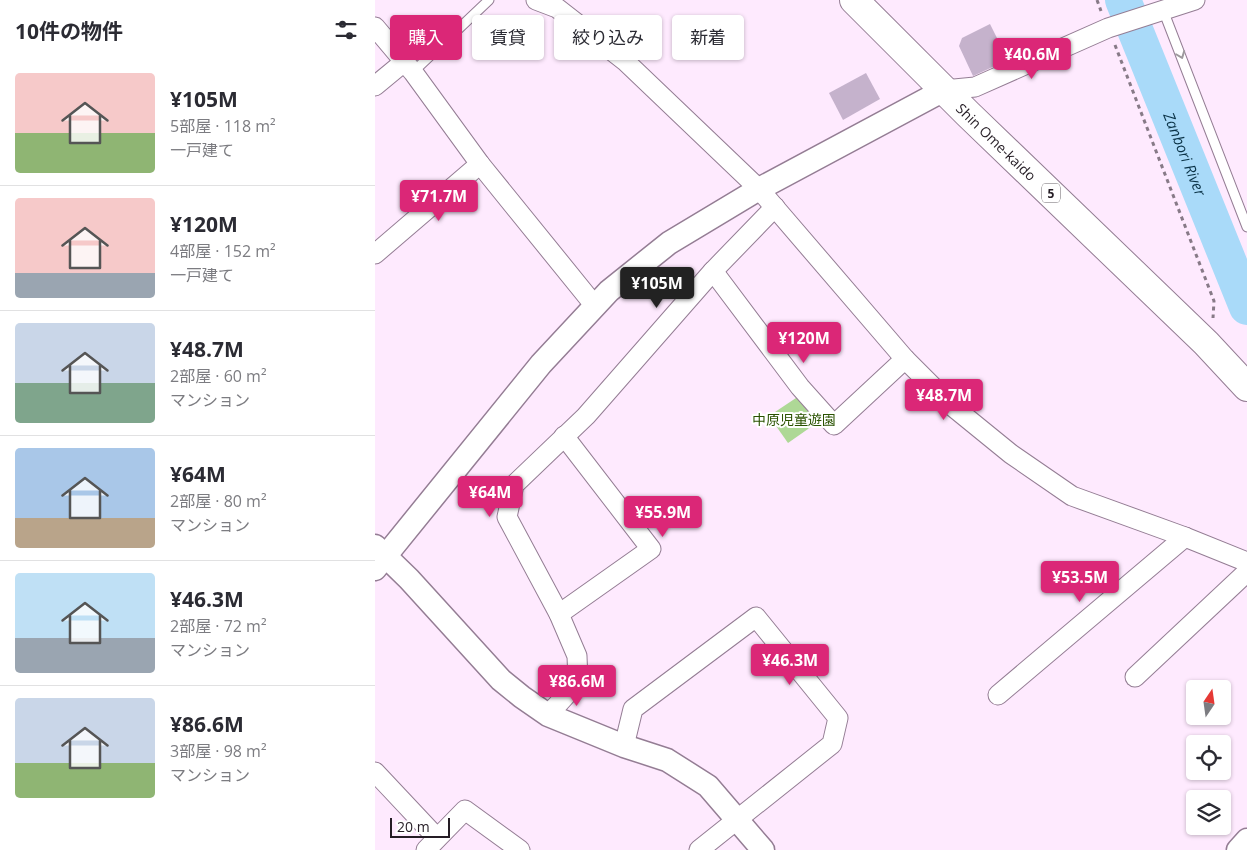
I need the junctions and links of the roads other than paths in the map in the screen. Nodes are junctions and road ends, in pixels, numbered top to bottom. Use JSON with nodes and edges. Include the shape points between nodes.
{"nodes":[{"id":1,"x":489,"y":0,"type":"edge"},
{"id":2,"x":536,"y":0,"type":"edge"},
{"id":3,"x":854,"y":0,"type":"edge"},
{"id":4,"x":1195,"y":0,"type":"edge"},
{"id":5,"x":1159,"y":7,"type":"edge"},
{"id":6,"x":375,"y":27,"type":"edge"},
{"id":7,"x":409,"y":67,"type":"junction"},
{"id":8,"x":375,"y":86,"type":"edge"},
{"id":9,"x":944,"y":90,"type":"junction"},
{"id":10,"x":480,"y":164,"type":"junction"},
{"id":11,"x":759,"y":189,"type":"junction"},
{"id":12,"x":775,"y":207,"type":"junction"},
{"id":13,"x":1247,"y":227,"type":"edge"},
{"id":14,"x":375,"y":254,"type":"edge"},
{"id":15,"x":713,"y":272,"type":"junction"},
{"id":16,"x":595,"y":306,"type":"junction"},
{"id":17,"x":905,"y":359,"type":"junction"},
{"id":18,"x":1247,"y":387,"type":"edge"},
{"id":19,"x":564,"y":436,"type":"junction"},
{"id":20,"x":1185,"y":537,"type":"junction"},
{"id":21,"x":378,"y":557,"type":"edge"},
{"id":22,"x":1247,"y":562,"type":"edge"},
{"id":23,"x":1247,"y":572,"type":"edge"},
{"id":24,"x":559,"y":614,"type":"junction"},
{"id":25,"x":1135,"y":677,"type":"dead end"},
{"id":26,"x":998,"y":695,"type":"dead end"},
{"id":27,"x":548,"y":715,"type":"junction"},
{"id":28,"x":624,"y":746,"type":"junction"},
{"id":29,"x":375,"y":772,"type":"edge"},
{"id":30,"x":737,"y":819,"type":"junction"},
{"id":31,"x":1247,"y":840,"type":"edge"},
{"id":32,"x":432,"y":844,"type":"edge"},
{"id":33,"x":519,"y":850,"type":"edge"},
{"id":34,"x":699,"y":850,"type":"edge"},
{"id":35,"x":763,"y":850,"type":"edge"},
{"id":36,"x":1238,"y":850,"type":"edge"}],
"edges":[{"from":1,"to":7,"type":"lane"},
{"from":2,"to":11,"type":"street","via":[[557,8],[625,61]]},
{"from":3,"to":9,"type":"main road","name":"Shin Ome-kaido","number":"5"},
{"from":4,"to":5,"type":"street"},
{"from":5,"to":9,"type":"street","via":[[1113,34],[975,87]]},
{"from":5,"to":13,"type":"lane","one_way":true},
{"from":6,"to":7,"type":"street"},
{"from":7,"to":8,"type":"street"},
{"from":7,"to":10,"type":"street"},
{"from":9,"to":11,"type":"street"},
{"from":9,"to":18,"type":"main road","name":"Shin Ome-kaido","number":"5"},
{"from":10,"to":14,"type":"street"},
{"from":10,"to":16,"type":"street"},
{"from":11,"to":12,"type":"street"},
{"from":11,"to":16,"type":"street","via":[[669,243]]},
{"from":12,"to":15,"type":"street"},
{"from":12,"to":17,"type":"street"},
{"from":15,"to":17,"type":"street","via":[[800,387],[834,425]]},
{"from":15,"to":19,"type":"street","via":[[586,416]]},
{"from":16,"to":21,"type":"street","via":[[541,364]]},
{"from":17,"to":20,"type":"street","via":[[953,406],[1011,454],[1072,496]]},
{"from":19,"to":24,"type":"street","via":[[514,485],[507,517]]},
{"from":19,"to":24,"type":"street","via":[[651,549]]},
{"from":20,"to":22,"type":"street"},
{"from":20,"to":26,"type":"street"},
{"from":21,"to":27,"type":"street","via":[[409,579],[501,680]]},
{"from":23,"to":25,"type":"street"},
{"from":24,"to":27,"type":"street","via":[[577,656],[578,682]]},
{"from":27,"to":28,"type":"street"},
{"from":28,"to":30,"type":"street","via":[[667,760],[708,786]]},
{"from":28,"to":30,"type":"street","via":[[633,709],[756,617],[837,718],[832,744]]},
{"from":29,"to":32,"type":"street"},
{"from":30,"to":34,"type":"street"},
{"from":30,"to":35,"type":"street"},
{"from":31,"to":36,"type":"street"},
{"from":32,"to":33,"type":"street","via":[[465,810]]}]}
